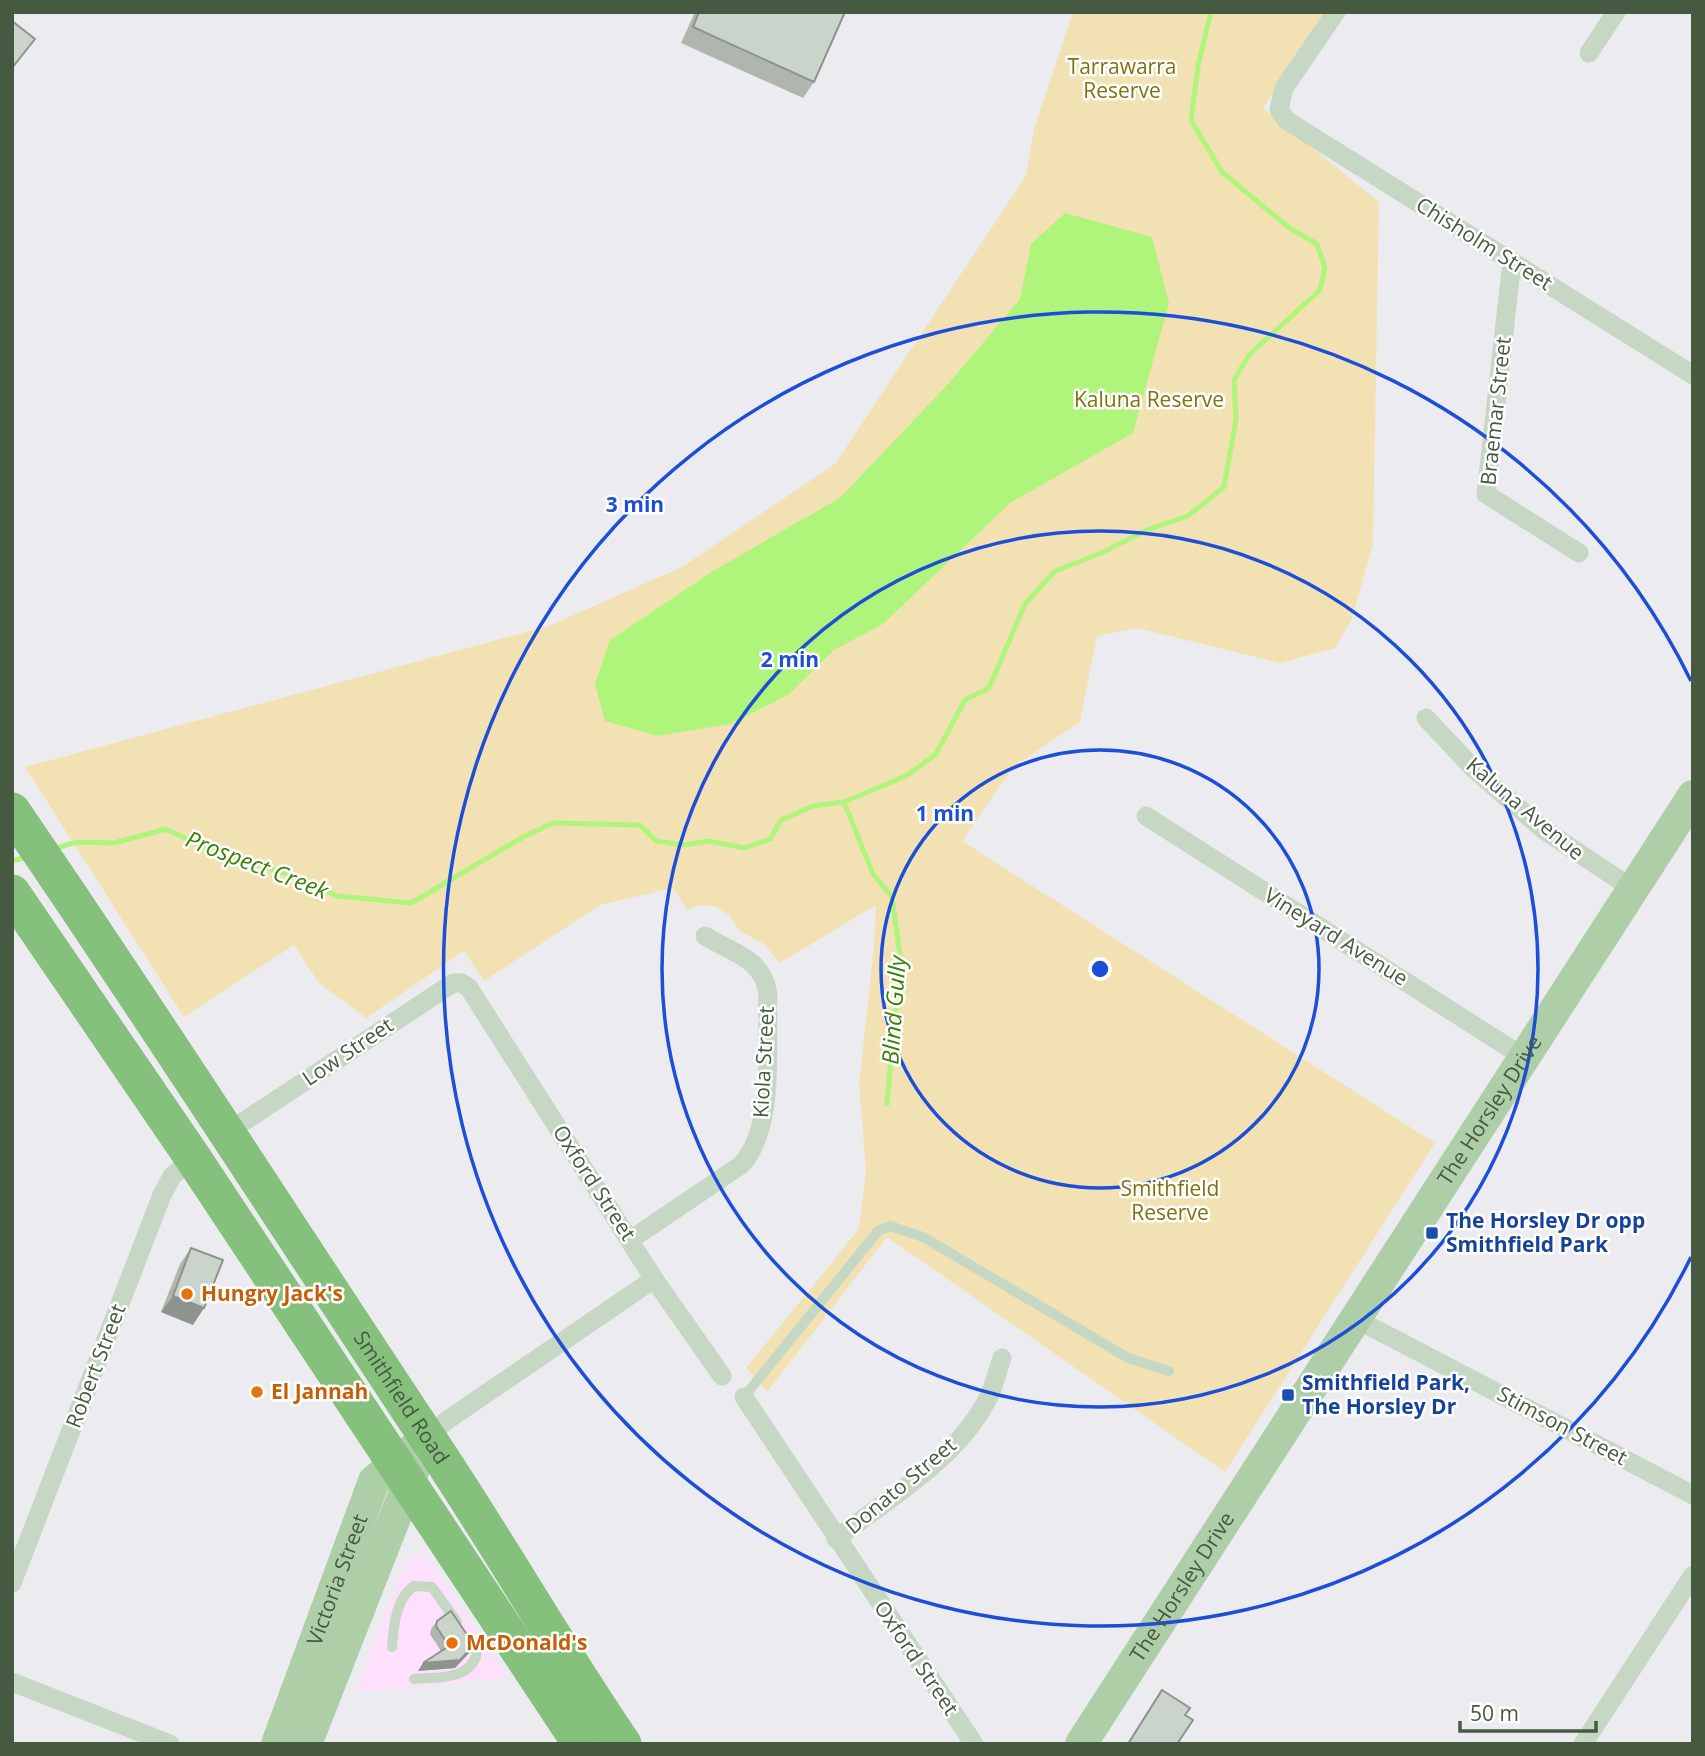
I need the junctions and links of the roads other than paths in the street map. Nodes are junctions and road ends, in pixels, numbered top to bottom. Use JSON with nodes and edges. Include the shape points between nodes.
{"nodes":[{"id":1,"x":1336,"y":12,"type":"edge"},
{"id":2,"x":1616,"y":12,"type":"edge"},
{"id":3,"x":1589,"y":53,"type":"dead end"},
{"id":4,"x":1511,"y":261,"type":"junction"},
{"id":5,"x":1693,"y":375,"type":"edge"},
{"id":6,"x":1579,"y":553,"type":"dead end"},
{"id":7,"x":1426,"y":718,"type":"dead end"},
{"id":8,"x":1693,"y":796,"type":"edge"},
{"id":9,"x":12,"y":811,"type":"edge"},
{"id":10,"x":1146,"y":817,"type":"dead end"},
{"id":11,"x":1633,"y":889,"type":"junction"},
{"id":12,"x":13,"y":894,"type":"edge"},
{"id":13,"x":705,"y":936,"type":"dead end"},
{"id":14,"x":469,"y":988,"type":"joint"},
{"id":15,"x":1525,"y":1058,"type":"junction"},
{"id":16,"x":228,"y":1132,"type":"junction"},
{"id":17,"x":193,"y":1158,"type":"junction"},
{"id":18,"x":630,"y":1240,"type":"junction"},
{"id":19,"x":654,"y":1279,"type":"junction"},
{"id":20,"x":1356,"y":1319,"type":"junction"},
{"id":21,"x":1002,"y":1357,"type":"dead end"},
{"id":22,"x":1169,"y":1371,"type":"dead end"},
{"id":23,"x":722,"y":1376,"type":"dead end"},
{"id":24,"x":744,"y":1396,"type":"joint"},
{"id":25,"x":428,"y":1437,"type":"junction"},
{"id":26,"x":400,"y":1474,"type":"junction"},
{"id":27,"x":1693,"y":1494,"type":"edge"},
{"id":28,"x":836,"y":1539,"type":"junction"},
{"id":29,"x":1693,"y":1575,"type":"edge"},
{"id":30,"x":12,"y":1583,"type":"edge"},
{"id":31,"x":392,"y":1647,"type":"dead end"},
{"id":32,"x":414,"y":1679,"type":"dead end"},
{"id":33,"x":12,"y":1682,"type":"edge"},
{"id":34,"x":170,"y":1744,"type":"edge"},
{"id":35,"x":277,"y":1744,"type":"edge"},
{"id":36,"x":306,"y":1744,"type":"edge"},
{"id":37,"x":581,"y":1744,"type":"edge"},
{"id":38,"x":623,"y":1744,"type":"edge"},
{"id":39,"x":974,"y":1744,"type":"edge"},
{"id":40,"x":1081,"y":1744,"type":"edge"},
{"id":41,"x":1583,"y":1744,"type":"edge"}],
"edges":[{"from":1,"to":4,"type":"street","name":"Chisholm Street","via":[[1284,88],[1279,109],[1293,124]]},
{"from":2,"to":3,"type":"street"},
{"from":4,"to":5,"type":"street","name":"Chisholm Street"},
{"from":4,"to":6,"type":"street","name":"Braemar Street","via":[[1486,494]]},
{"from":7,"to":11,"type":"street","name":"Kaluna Avenue","via":[[1474,769],[1544,830]]},
{"from":8,"to":11,"type":"main road","name":"The Horsley Drive"},
{"from":9,"to":16,"type":"highway","name":"Smithfield Road"},
{"from":10,"to":15,"type":"street","name":"Vineyard Avenue"},
{"from":11,"to":15,"type":"main road","name":"The Horsley Drive"},
{"from":12,"to":17,"type":"highway","name":"Smithfield Road"},
{"from":13,"to":18,"type":"street","name":"Kiola Street","via":[[751,960],[765,979],[762,1124],[753,1151],[741,1165]]},
{"from":14,"to":16,"type":"street","name":"Low Street","via":[[453,983]]},
{"from":14,"to":18,"type":"street","name":"Oxford Street"},
{"from":15,"to":20,"type":"main road","name":"The Horsley Drive"},
{"from":16,"to":25,"type":"highway","name":"Smithfield Road"},
{"from":17,"to":26,"type":"highway","name":"Smithfield Road"},
{"from":17,"to":30,"type":"street","name":"Robert Street","via":[[172,1176],[162,1195]]},
{"from":18,"to":19,"type":"street","name":"Oxford Street"},
{"from":19,"to":23,"type":"street","name":"Oxford Street"},
{"from":19,"to":25,"type":"street","name":"Victoria Street"},
{"from":20,"to":27,"type":"street","name":"Stimson Street"},
{"from":20,"to":40,"type":"main road","name":"The Horsley Drive"},
{"from":21,"to":28,"type":"street","name":"Donato Street","via":[[989,1394],[967,1430],[938,1460]]},
{"from":22,"to":24,"type":"lane","via":[[1128,1358],[923,1237],[890,1226],[878,1231]]},
{"from":24,"to":28,"type":"street","name":"Oxford Street"},
{"from":25,"to":26,"type":"main road","name":"Victoria Street"},
{"from":25,"to":38,"type":"highway","name":"Smithfield Road","via":[[568,1664]]},
{"from":26,"to":35,"type":"main road","name":"Victoria Street","via":[[374,1481]]},
{"from":26,"to":36,"type":"main road","name":"Victoria Street"},
{"from":26,"to":37,"type":"highway","name":"Smithfield Road"},
{"from":28,"to":39,"type":"street","name":"Oxford Street"},
{"from":29,"to":41,"type":"street"},
{"from":31,"to":32,"type":"lane","via":[[404,1596],[414,1586],[432,1587],[477,1654],[458,1675]]},
{"from":33,"to":34,"type":"street"}]}
